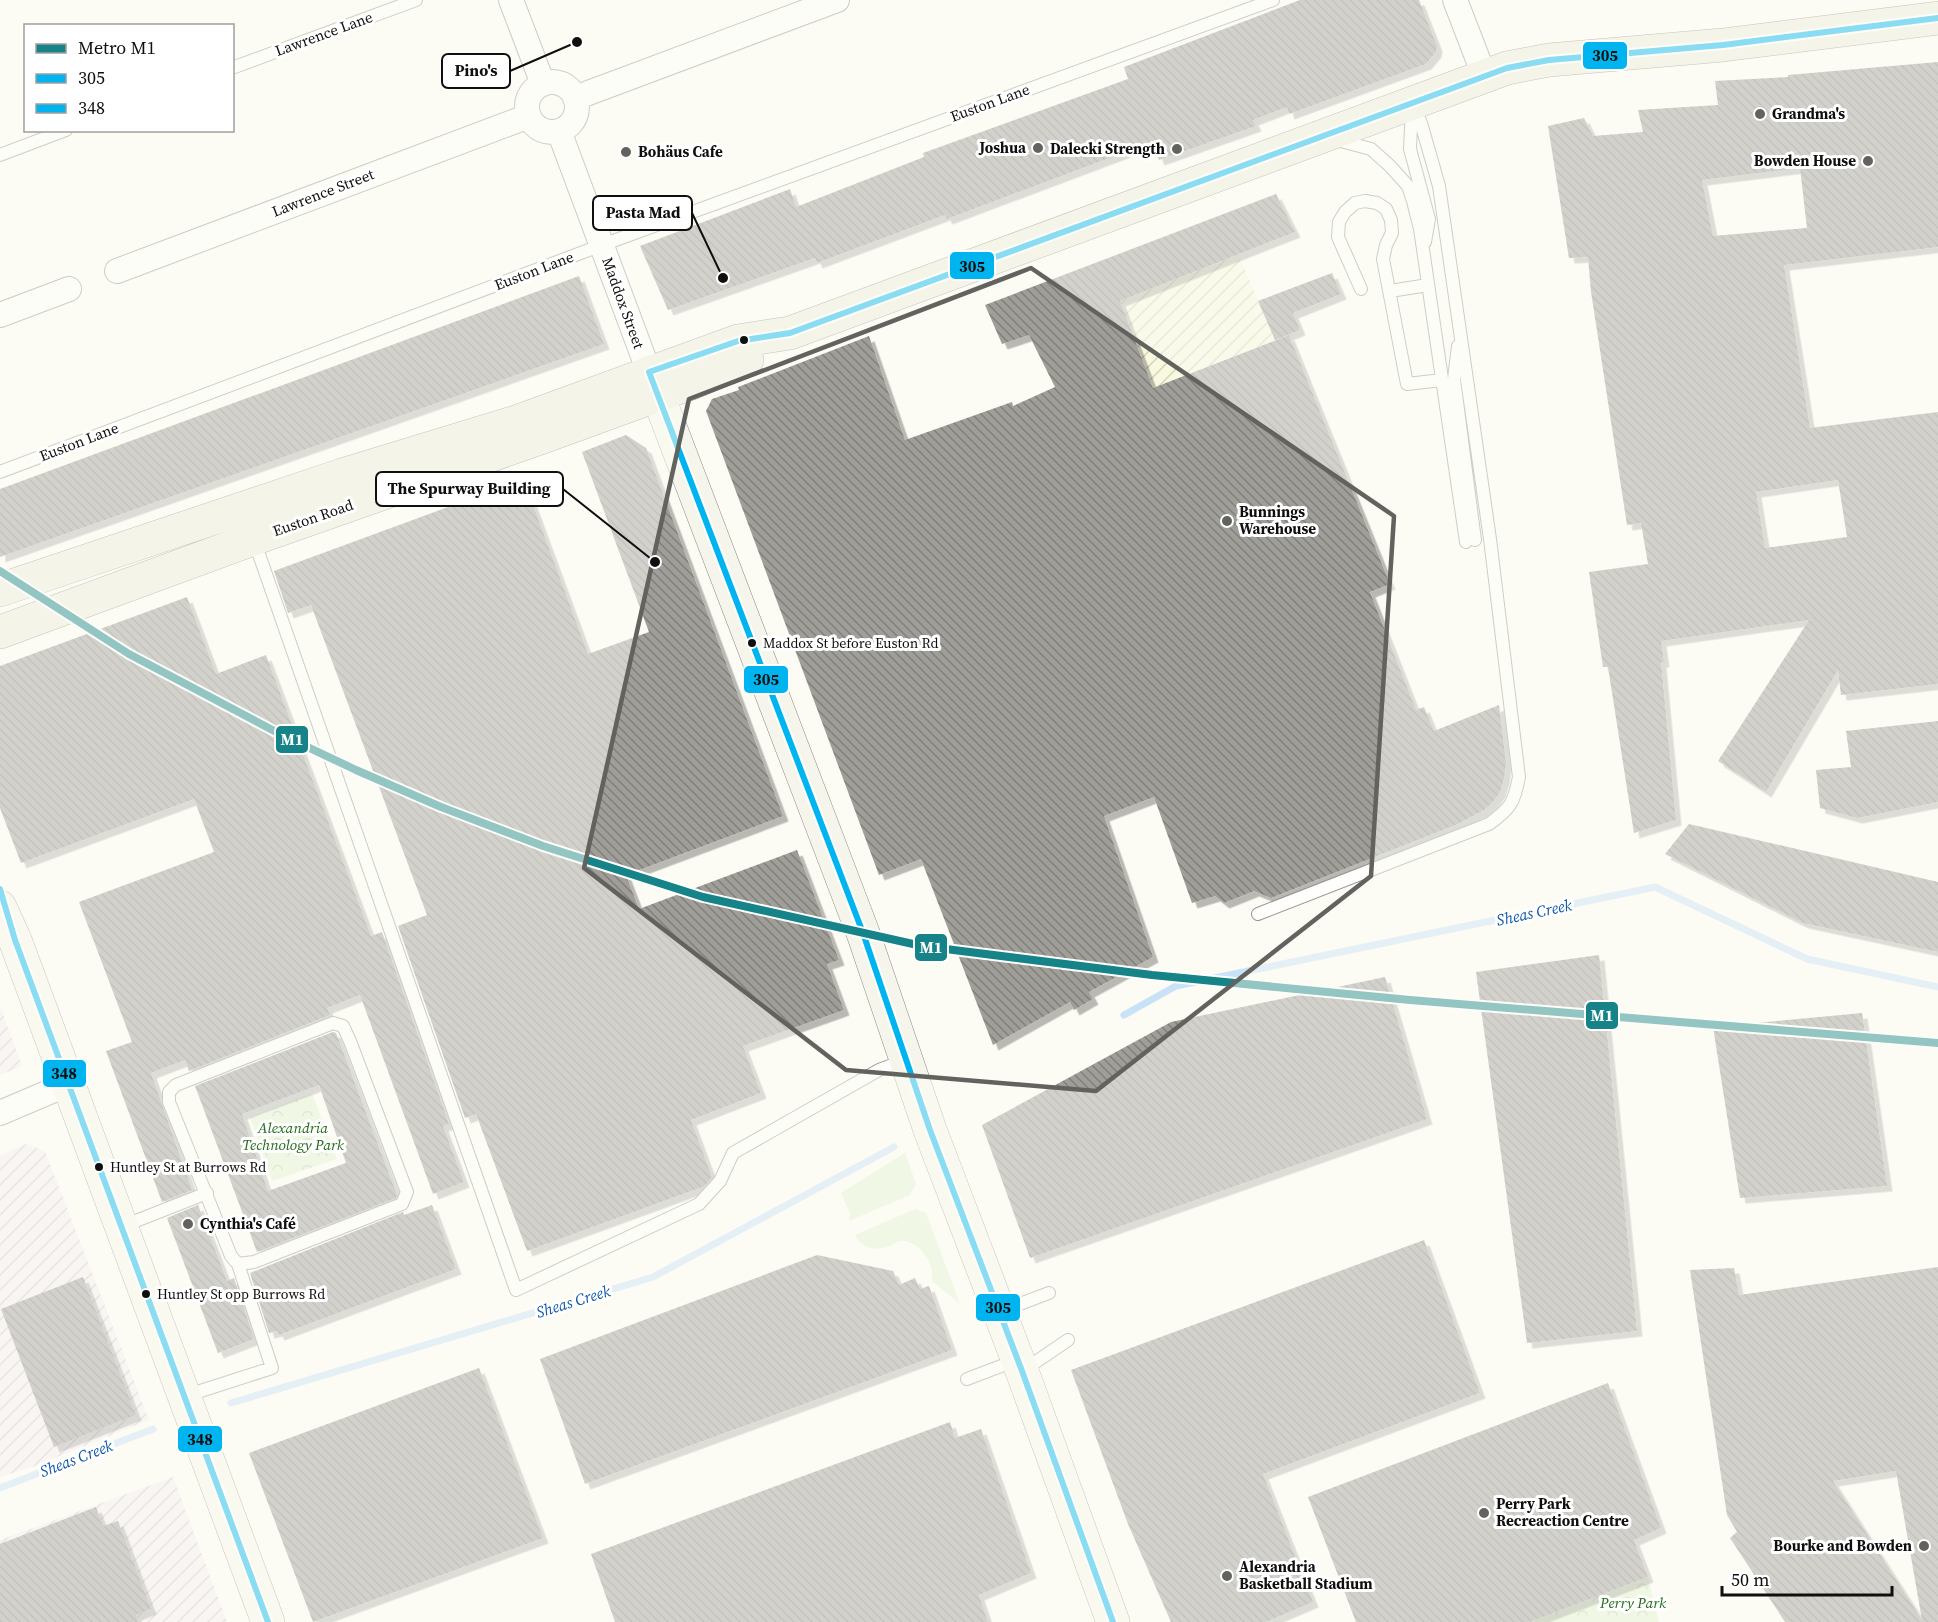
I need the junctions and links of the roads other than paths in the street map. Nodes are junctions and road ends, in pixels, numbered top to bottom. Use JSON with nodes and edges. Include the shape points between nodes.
{"nodes":[{"id":1,"x":416,"y":0,"type":"edge"},
{"id":2,"x":511,"y":0,"type":"edge"},
{"id":3,"x":837,"y":0,"type":"edge"},
{"id":4,"x":1273,"y":0,"type":"edge"},
{"id":5,"x":1455,"y":0,"type":"edge"},
{"id":6,"x":1938,"y":18,"type":"edge"},
{"id":7,"x":234,"y":68,"type":"edge"},
{"id":8,"x":1484,"y":75,"type":"junction"},
{"id":9,"x":543,"y":84,"type":"junction"},
{"id":10,"x":575,"y":98,"type":"junction"},
{"id":11,"x":1412,"y":102,"type":"junction"},
{"id":12,"x":529,"y":116,"type":"junction"},
{"id":13,"x":559,"y":131,"type":"junction"},
{"id":14,"x":61,"y":132,"type":"edge"},
{"id":15,"x":1315,"y":138,"type":"junction"},
{"id":16,"x":0,"y":155,"type":"edge"},
{"id":17,"x":602,"y":245,"type":"junction"},
{"id":18,"x":1423,"y":253,"type":"junction"},
{"id":19,"x":117,"y":271,"type":"dead end"},
{"id":20,"x":1428,"y":285,"type":"junction"},
{"id":21,"x":69,"y":289,"type":"dead end"},
{"id":22,"x":1361,"y":289,"type":"dead end"},
{"id":23,"x":1390,"y":291,"type":"junction"},
{"id":24,"x":0,"y":315,"type":"edge"},
{"id":25,"x":1460,"y":330,"type":"junction"},
{"id":26,"x":1442,"y":380,"type":"junction"},
{"id":27,"x":653,"y":383,"type":"junction"},
{"id":28,"x":0,"y":472,"type":"edge"},
{"id":29,"x":253,"y":539,"type":"junction"},
{"id":30,"x":0,"y":590,"type":"edge"},
{"id":31,"x":0,"y":632,"type":"edge"},
{"id":32,"x":0,"y":889,"type":"edge"},
{"id":33,"x":0,"y":906,"type":"edge"},
{"id":34,"x":1258,"y":914,"type":"dead end"},
{"id":35,"x":15,"y":940,"type":"junction"},
{"id":36,"x":907,"y":1059,"type":"junction"},
{"id":37,"x":68,"y":1084,"type":"junction"},
{"id":38,"x":0,"y":1113,"type":"edge"},
{"id":39,"x":207,"y":1193,"type":"junction"},
{"id":40,"x":122,"y":1227,"type":"junction"},
{"id":41,"x":238,"y":1264,"type":"junction"},
{"id":42,"x":1049,"y":1293,"type":"dead end"},
{"id":43,"x":999,"y":1312,"type":"junction"},
{"id":44,"x":1068,"y":1340,"type":"dead end"},
{"id":45,"x":1020,"y":1366,"type":"junction"},
{"id":46,"x":967,"y":1379,"type":"dead end"},
{"id":47,"x":184,"y":1396,"type":"junction"},
{"id":48,"x":268,"y":1622,"type":"edge"},
{"id":49,"x":1113,"y":1622,"type":"edge"}],
"edges":[{"from":1,"to":7,"type":"lane","name":"Lawrence Lane"},
{"from":2,"to":9,"type":"street"},
{"from":3,"to":10,"type":"street"},
{"from":4,"to":17,"type":"lane","name":"Euston Lane"},
{"from":5,"to":8,"type":"street"},
{"from":6,"to":8,"type":"main road","name":"Euston Road","via":[[1723,45],[1531,63]]},
{"from":8,"to":11,"type":"main road","name":"Euston Road"},
{"from":9,"to":10,"type":"street","via":[[558,83]]},
{"from":9,"to":12,"type":"street","via":[[528,101]]},
{"from":10,"to":13,"type":"street","via":[[574,118]]},
{"from":11,"to":15,"type":"main road","name":"Euston Road"},
{"from":11,"to":18,"type":"lane","via":[[1410,149],[1429,219]]},
{"from":11,"to":25,"type":"lane","via":[[1439,186]]},
{"from":12,"to":13,"type":"street","via":[[537,128]]},
{"from":12,"to":19,"type":"street","name":"Lawrence Street"},
{"from":13,"to":17,"type":"street","name":"Maddox Street"},
{"from":14,"to":16,"type":"lane"},
{"from":15,"to":18,"type":"lane","via":[[1371,149],[1390,166],[1408,186]]},
{"from":15,"to":27,"type":"main road","name":"Euston Road","via":[[789,333],[747,360]]},
{"from":17,"to":27,"type":"street","name":"Maddox Street"},
{"from":17,"to":28,"type":"lane","name":"Euston Lane"},
{"from":18,"to":20,"type":"lane"},
{"from":20,"to":23,"type":"lane"},
{"from":20,"to":26,"type":"lane"},
{"from":21,"to":24,"type":"street"},
{"from":22,"to":23,"type":"lane","via":[[1338,237],[1339,222],[1345,212],[1355,203],[1365,201],[1386,209],[1391,220],[1392,233],[1383,259]]},
{"from":23,"to":26,"type":"lane","via":[[1407,384]]},
{"from":25,"to":26,"type":"lane","via":[[1454,379],[1471,541]]},
{"from":25,"to":34,"type":"lane","via":[[1509,688],[1519,777],[1515,799],[1489,824]]},
{"from":27,"to":29,"type":"main road","name":"Euston Road","via":[[543,437]]},
{"from":27,"to":30,"type":"main road","name":"Euston Road","via":[[342,476]]},
{"from":27,"to":36,"type":"street","name":"Maddox Street","via":[[855,911]]},
{"from":29,"to":31,"type":"main road","name":"Euston Road"},
{"from":29,"to":36,"type":"lane","via":[[516,1290],[699,1204],[720,1181],[733,1153],[879,1070]]},
{"from":32,"to":35,"type":"street"},
{"from":33,"to":35,"type":"street"},
{"from":35,"to":37,"type":"street"},
{"from":36,"to":43,"type":"street","name":"Maddox Street"},
{"from":37,"to":38,"type":"street"},
{"from":37,"to":40,"type":"street"},
{"from":39,"to":40,"type":"lane"},
{"from":39,"to":41,"type":"lane","via":[[231,1256]]},
{"from":39,"to":41,"type":"lane","via":[[169,1102],[169,1092],[176,1085],[333,1023],[343,1026],[407,1192],[402,1203],[254,1262]]},
{"from":40,"to":47,"type":"street"},
{"from":41,"to":47,"type":"lane","via":[[272,1368]]},
{"from":42,"to":43,"type":"lane"},
{"from":43,"to":45,"type":"street","name":"Maddox Street"},
{"from":44,"to":45,"type":"lane"},
{"from":45,"to":46,"type":"lane"},
{"from":45,"to":49,"type":"street","name":"Maddox Street"},
{"from":47,"to":48,"type":"street"}]}
